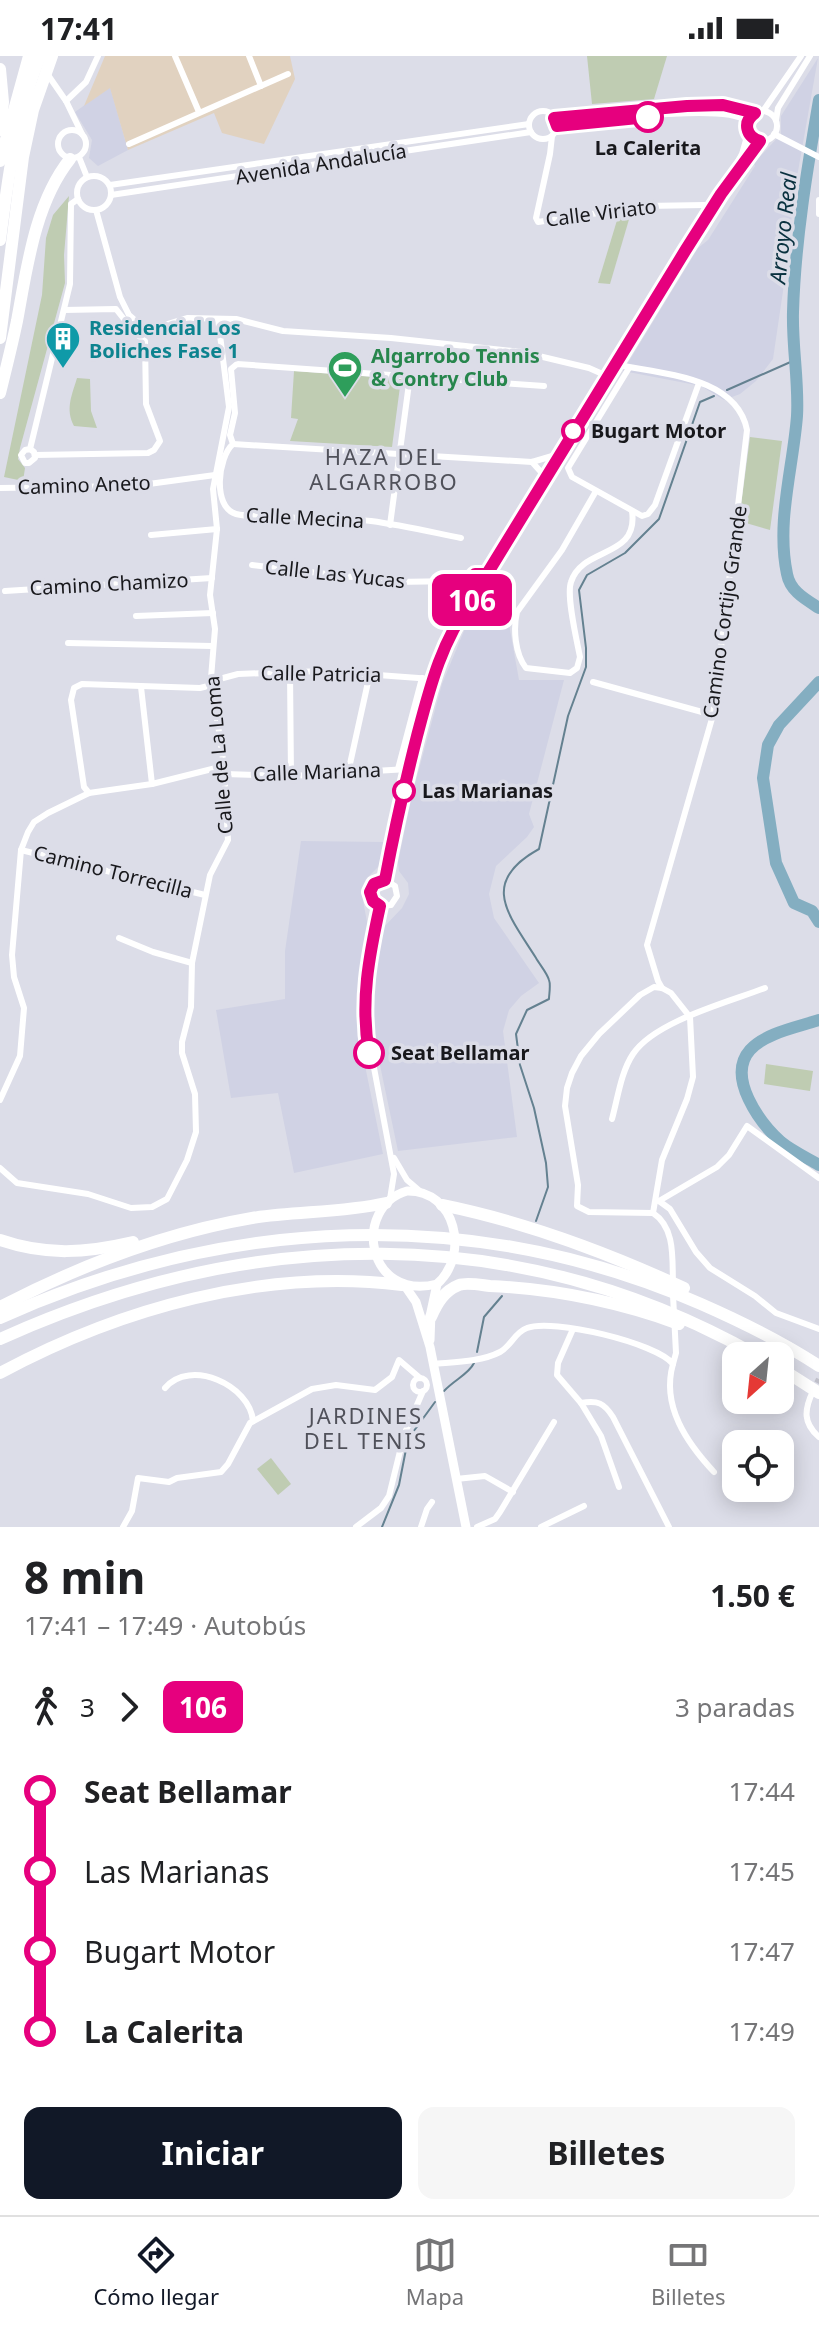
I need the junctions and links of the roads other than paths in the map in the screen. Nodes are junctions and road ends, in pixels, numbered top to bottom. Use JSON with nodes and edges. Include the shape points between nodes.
{"nodes":[{"id":1,"x":34,"y":56,"type":"edge"},
{"id":2,"x":52,"y":56,"type":"edge"},
{"id":3,"x":98,"y":56,"type":"edge"},
{"id":4,"x":175,"y":56,"type":"edge"},
{"id":5,"x":249,"y":56,"type":"edge"},
{"id":6,"x":801,"y":56,"type":"edge"},
{"id":7,"x":810,"y":56,"type":"edge"},
{"id":8,"x":0,"y":69,"type":"edge"},
{"id":9,"x":288,"y":74,"type":"dead end"},
{"id":10,"x":261,"y":86,"type":"junction"},
{"id":11,"x":64,"y":98,"type":"junction"},
{"id":12,"x":70,"y":112,"type":"junction"},
{"id":13,"x":199,"y":112,"type":"junction"},
{"id":14,"x":759,"y":112,"type":"junction"},
{"id":15,"x":554,"y":118,"type":"junction"},
{"id":16,"x":776,"y":120,"type":"junction"},
{"id":17,"x":747,"y":121,"type":"junction"},
{"id":18,"x":529,"y":124,"type":"junction"},
{"id":19,"x":557,"y":126,"type":"junction"},
{"id":20,"x":0,"y":130,"type":"edge"},
{"id":21,"x":66,"y":131,"type":"junction"},
{"id":22,"x":531,"y":132,"type":"junction"},
{"id":23,"x":748,"y":133,"type":"junction"},
{"id":24,"x":82,"y":134,"type":"junction"},
{"id":25,"x":774,"y":134,"type":"junction"},
{"id":26,"x":552,"y":136,"type":"junction"},
{"id":27,"x":760,"y":141,"type":"junction"},
{"id":28,"x":129,"y":144,"type":"dead end"},
{"id":29,"x":819,"y":157,"type":"edge"},
{"id":30,"x":75,"y":158,"type":"junction"},
{"id":31,"x":0,"y":161,"type":"edge"},
{"id":32,"x":87,"y":177,"type":"junction"},
{"id":33,"x":110,"y":185,"type":"junction"},
{"id":34,"x":721,"y":194,"type":"junction"},
{"id":35,"x":111,"y":195,"type":"junction"},
{"id":36,"x":78,"y":199,"type":"junction"},
{"id":37,"x":819,"y":200,"type":"edge"},
{"id":38,"x":705,"y":205,"type":"dead end"},
{"id":39,"x":96,"y":210,"type":"junction"},
{"id":40,"x":819,"y":214,"type":"edge"},
{"id":41,"x":0,"y":240,"type":"edge"},
{"id":42,"x":64,"y":310,"type":"junction"},
{"id":43,"x":218,"y":319,"type":"junction"},
{"id":44,"x":0,"y":338,"type":"edge"},
{"id":45,"x":614,"y":364,"type":"junction"},
{"id":46,"x":629,"y":368,"type":"junction"},
{"id":47,"x":410,"y":376,"type":"junction"},
{"id":48,"x":607,"y":376,"type":"junction"},
{"id":49,"x":699,"y":383,"type":"junction"},
{"id":50,"x":544,"y":386,"type":"dead end"},
{"id":51,"x":0,"y":393,"type":"edge"},
{"id":52,"x":233,"y":444,"type":"junction"},
{"id":53,"x":399,"y":454,"type":"junction"},
{"id":54,"x":559,"y":454,"type":"junction"},
{"id":55,"x":532,"y":462,"type":"junction"},
{"id":56,"x":215,"y":475,"type":"junction"},
{"id":57,"x":542,"y":482,"type":"junction"},
{"id":58,"x":0,"y":488,"type":"edge"},
{"id":59,"x":596,"y":491,"type":"junction"},
{"id":60,"x":632,"y":511,"type":"junction"},
{"id":61,"x":390,"y":525,"type":"junction"},
{"id":62,"x":217,"y":529,"type":"junction"},
{"id":63,"x":151,"y":535,"type":"dead end"},
{"id":64,"x":461,"y":538,"type":"dead end"},
{"id":65,"x":252,"y":565,"type":"dead end"},
{"id":66,"x":487,"y":574,"type":"junction"},
{"id":67,"x":212,"y":578,"type":"junction"},
{"id":68,"x":466,"y":584,"type":"junction"},
{"id":69,"x":5,"y":591,"type":"dead end"},
{"id":70,"x":472,"y":600,"type":"junction"},
{"id":71,"x":213,"y":613,"type":"junction"},
{"id":72,"x":136,"y":616,"type":"dead end"},
{"id":73,"x":68,"y":643,"type":"dead end"},
{"id":74,"x":212,"y":646,"type":"junction"},
{"id":75,"x":290,"y":672,"type":"junction"},
{"id":76,"x":370,"y":673,"type":"junction"},
{"id":77,"x":422,"y":678,"type":"junction"},
{"id":78,"x":432,"y":679,"type":"junction"},
{"id":79,"x":593,"y":682,"type":"dead end"},
{"id":80,"x":212,"y":683,"type":"junction"},
{"id":81,"x":141,"y":687,"type":"junction"},
{"id":82,"x":713,"y":715,"type":"junction"},
{"id":83,"x":398,"y":769,"type":"junction"},
{"id":84,"x":408,"y":769,"type":"junction"},
{"id":85,"x":225,"y":770,"type":"junction"},
{"id":86,"x":348,"y":773,"type":"junction"},
{"id":87,"x":291,"y":776,"type":"junction"},
{"id":88,"x":152,"y":784,"type":"junction"},
{"id":89,"x":89,"y":793,"type":"junction"},
{"id":90,"x":21,"y":850,"type":"junction"},
{"id":91,"x":385,"y":880,"type":"junction"},
{"id":92,"x":205,"y":895,"type":"junction"},
{"id":93,"x":380,"y":906,"type":"junction"},
{"id":94,"x":119,"y":938,"type":"dead end"},
{"id":95,"x":192,"y":963,"type":"junction"},
{"id":96,"x":662,"y":988,"type":"junction"},
{"id":97,"x":765,"y":988,"type":"dead end"},
{"id":98,"x":690,"y":1017,"type":"junction"},
{"id":99,"x":0,"y":1100,"type":"edge"},
{"id":100,"x":612,"y":1119,"type":"dead end"},
{"id":101,"x":391,"y":1152,"type":"junction"},
{"id":102,"x":0,"y":1168,"type":"edge"},
{"id":103,"x":819,"y":1178,"type":"edge"},
{"id":104,"x":421,"y":1192,"type":"junction"},
{"id":105,"x":657,"y":1201,"type":"junction"},
{"id":106,"x":385,"y":1206,"type":"junction"},
{"id":107,"x":446,"y":1210,"type":"junction"},
{"id":108,"x":653,"y":1213,"type":"junction"},
{"id":109,"x":191,"y":1231,"type":"junction"},
{"id":110,"x":0,"y":1240,"type":"edge"},
{"id":111,"x":440,"y":1282,"type":"junction"},
{"id":112,"x":461,"y":1284,"type":"junction"},
{"id":113,"x":403,"y":1286,"type":"junction"},
{"id":114,"x":0,"y":1307,"type":"edge"},
{"id":115,"x":431,"y":1317,"type":"junction"},
{"id":116,"x":0,"y":1318,"type":"edge"},
{"id":117,"x":753,"y":1326,"type":"junction"},
{"id":118,"x":573,"y":1329,"type":"junction"},
{"id":119,"x":819,"y":1329,"type":"edge"},
{"id":120,"x":0,"y":1339,"type":"edge"},
{"id":121,"x":733,"y":1342,"type":"joint"},
{"id":122,"x":430,"y":1347,"type":"junction"},
{"id":123,"x":673,"y":1364,"type":"junction"},
{"id":124,"x":434,"y":1366,"type":"junction"},
{"id":125,"x":819,"y":1366,"type":"edge"},
{"id":126,"x":411,"y":1368,"type":"junction"},
{"id":127,"x":0,"y":1373,"type":"edge"},
{"id":128,"x":794,"y":1377,"type":"edge"},
{"id":129,"x":422,"y":1379,"type":"junction"},
{"id":130,"x":414,"y":1386,"type":"junction"},
{"id":131,"x":165,"y":1388,"type":"dead end"},
{"id":132,"x":423,"y":1391,"type":"junction"},
{"id":133,"x":816,"y":1392,"type":"edge"},
{"id":134,"x":417,"y":1401,"type":"junction"},
{"id":135,"x":581,"y":1403,"type":"junction"},
{"id":136,"x":253,"y":1421,"type":"junction"},
{"id":137,"x":554,"y":1422,"type":"dead end"},
{"id":138,"x":819,"y":1437,"type":"edge"},
{"id":139,"x":714,"y":1472,"type":"dead end"},
{"id":140,"x":456,"y":1479,"type":"junction"},
{"id":141,"x":619,"y":1487,"type":"dead end"},
{"id":142,"x":513,"y":1492,"type":"junction"},
{"id":143,"x":432,"y":1502,"type":"dead end"},
{"id":144,"x":584,"y":1506,"type":"dead end"},
{"id":145,"x":123,"y":1527,"type":"edge"},
{"id":146,"x":356,"y":1527,"type":"edge"},
{"id":147,"x":421,"y":1527,"type":"edge"},
{"id":148,"x":466,"y":1527,"type":"edge"},
{"id":149,"x":477,"y":1527,"type":"edge"},
{"id":150,"x":541,"y":1527,"type":"edge"},
{"id":151,"x":669,"y":1527,"type":"edge"}],
"edges":[{"from":1,"to":11,"type":"street"},
{"from":1,"to":31,"type":"highway"},
{"from":1,"to":41,"type":"highway","via":[[10,162]]},
{"from":2,"to":44,"type":"highway","via":[[23,157]]},
{"from":3,"to":11,"type":"street","via":[[86,82]]},
{"from":4,"to":13,"type":"street"},
{"from":5,"to":10,"type":"street"},
{"from":6,"to":14,"type":"street"},
{"from":7,"to":16,"type":"street"},
{"from":8,"to":20,"type":"highway"},
{"from":9,"to":10,"type":"street"},
{"from":10,"to":13,"type":"street"},
{"from":11,"to":12,"type":"street"},
{"from":12,"to":21,"type":"street"},
{"from":12,"to":24,"type":"street"},
{"from":13,"to":28,"type":"street"},
{"from":14,"to":15,"type":"street","via":[[699,105]]},
{"from":14,"to":16,"type":"street"},
{"from":14,"to":17,"type":"street"},
{"from":15,"to":18,"type":"street","via":[[540,112]]},
{"from":15,"to":19,"type":"street"},
{"from":16,"to":25,"type":"street"},
{"from":17,"to":19,"type":"street","via":[[731,114],[687,114]]},
{"from":17,"to":23,"type":"street"},
{"from":18,"to":22,"type":"street"},
{"from":18,"to":33,"type":"street","name":"Avenida Andalucía"},
{"from":19,"to":26,"type":"street"},
{"from":21,"to":24,"type":"street"},
{"from":21,"to":30,"type":"street","via":[[57,146],[62,155]]},
{"from":22,"to":26,"type":"street","via":[[538,138]]},
{"from":22,"to":35,"type":"street","name":"Avenida Andalucía"},
{"from":23,"to":27,"type":"street"},
{"from":23,"to":34,"type":"street"},
{"from":24,"to":30,"type":"street","via":[[86,146]]},
{"from":25,"to":27,"type":"street"},
{"from":25,"to":29,"type":"street"},
{"from":26,"to":38,"type":"street","name":"Calle Viriato","via":[[538,222],[645,206]]},
{"from":27,"to":34,"type":"street"},
{"from":30,"to":32,"type":"street"},
{"from":30,"to":51,"type":"highway","via":[[63,167],[29,258]]},
{"from":32,"to":33,"type":"street"},
{"from":32,"to":36,"type":"street","via":[[77,189]]},
{"from":33,"to":35,"type":"street"},
{"from":34,"to":45,"type":"street"},
{"from":35,"to":39,"type":"street","via":[[107,205]]},
{"from":36,"to":39,"type":"street"},
{"from":36,"to":42,"type":"street","via":[[71,204],[71,272]]},
{"from":37,"to":40,"type":"street"},
{"from":39,"to":43,"type":"street","via":[[120,297],[136,324],[151,329],[187,318]]},
{"from":42,"to":42,"type":"street","via":[[32,452],[154,450],[160,436],[146,404],[145,341],[116,309]]},
{"from":43,"to":48,"type":"street","via":[[283,331],[522,352]]},
{"from":43,"to":56,"type":"street","name":"Calle de La Loma","via":[[229,407]]},
{"from":45,"to":46,"type":"street","name":"Camino Cortijo Grande"},
{"from":45,"to":48,"type":"street"},
{"from":46,"to":49,"type":"street","name":"Camino Cortijo Grande"},
{"from":46,"to":59,"type":"street","via":[[569,463],[572,477]]},
{"from":47,"to":50,"type":"street","name":"Calle Mecina"},
{"from":47,"to":52,"type":"street","name":"Calle Mecina","via":[[237,364],[231,369]]},
{"from":47,"to":53,"type":"street"},
{"from":48,"to":54,"type":"street"},
{"from":49,"to":60,"type":"street","via":[[655,505],[642,516]]},
{"from":49,"to":82,"type":"street","name":"Camino Cortijo Grande","via":[[736,405],[747,430]]},
{"from":52,"to":53,"type":"street"},
{"from":52,"to":61,"type":"street","name":"Calle Mecina","via":[[226,451],[221,488],[224,504],[234,513]]},
{"from":53,"to":55,"type":"street"},
{"from":53,"to":61,"type":"street"},
{"from":54,"to":55,"type":"street"},
{"from":54,"to":57,"type":"street"},
{"from":55,"to":57,"type":"street"},
{"from":56,"to":58,"type":"street","name":"Camino Aneto","via":[[134,486]]},
{"from":56,"to":62,"type":"street","name":"Calle de La Loma"},
{"from":57,"to":66,"type":"street"},
{"from":59,"to":60,"type":"street"},
{"from":59,"to":60,"type":"street","via":[[517,612],[519,655],[526,668],[570,673],[577,668],[571,580],[578,568],[625,541]]},
{"from":61,"to":64,"type":"street","name":"Calle Mecina"},
{"from":62,"to":63,"type":"street"},
{"from":62,"to":67,"type":"street","name":"Calle de La Loma"},
{"from":65,"to":68,"type":"street","name":"Calle Las Yucas","via":[[394,582]]},
{"from":66,"to":68,"type":"street","via":[[475,574]]},
{"from":66,"to":70,"type":"street","via":[[495,584],[494,596],[484,603]]},
{"from":67,"to":69,"type":"street","name":"Camino Chamizo"},
{"from":67,"to":71,"type":"street","name":"Calle de La Loma"},
{"from":68,"to":70,"type":"street"},
{"from":70,"to":78,"type":"street","via":[[454,626]]},
{"from":71,"to":72,"type":"street"},
{"from":71,"to":74,"type":"street","name":"Calle de La Loma"},
{"from":73,"to":74,"type":"street"},
{"from":74,"to":80,"type":"street","name":"Calle de La Loma"},
{"from":75,"to":76,"type":"street","name":"Calle Patricia"},
{"from":75,"to":80,"type":"street","name":"Calle Patricia","via":[[238,674]]},
{"from":75,"to":87,"type":"street"},
{"from":76,"to":77,"type":"street","name":"Calle Patricia"},
{"from":76,"to":86,"type":"street"},
{"from":77,"to":78,"type":"street","name":"Calle Patricia"},
{"from":77,"to":83,"type":"street"},
{"from":78,"to":84,"type":"street"},
{"from":79,"to":82,"type":"street"},
{"from":80,"to":81,"type":"street","name":"Calle Patricia","via":[[200,688]]},
{"from":80,"to":85,"type":"street","name":"Calle de La Loma"},
{"from":81,"to":88,"type":"street"},
{"from":81,"to":89,"type":"street","name":"Calle Patricia","via":[[74,688],[71,700]]},
{"from":82,"to":96,"type":"street","name":"Camino Cortijo Grande","via":[[647,945]]},
{"from":83,"to":84,"type":"street","name":"Calle Mariana"},
{"from":83,"to":86,"type":"street","name":"Calle Mariana"},
{"from":84,"to":91,"type":"street"},
{"from":85,"to":87,"type":"street","name":"Calle Mariana"},
{"from":85,"to":88,"type":"street","name":"Calle Mariana"},
{"from":85,"to":92,"type":"street","name":"Calle de La Loma","via":[[228,840]]},
{"from":86,"to":87,"type":"street","name":"Calle Mariana"},
{"from":88,"to":89,"type":"street","name":"Calle Mariana"},
{"from":89,"to":90,"type":"street","name":"Calle Mariana","via":[[34,822]]},
{"from":90,"to":92,"type":"street","name":"Camino Torrecilla"},
{"from":90,"to":99,"type":"street","via":[[12,955],[24,1008],[20,1056]]},
{"from":91,"to":93,"type":"street","via":[[370,892]]},
{"from":91,"to":93,"type":"street","via":[[395,886],[397,896],[391,905]]},
{"from":92,"to":95,"type":"street","name":"Calle de La Loma"},
{"from":93,"to":101,"type":"street","via":[[367,970],[365,1020]]},
{"from":94,"to":95,"type":"street"},
{"from":95,"to":102,"type":"street","name":"Calle de La Loma","via":[[192,1002],[181,1046],[195,1094],[196,1132],[172,1192],[160,1204],[131,1208],[88,1194],[17,1183]]},
{"from":96,"to":98,"type":"street"},
{"from":96,"to":108,"type":"street","via":[[640,995],[592,1041],[572,1073],[565,1100],[579,1209]]},
{"from":97,"to":98,"type":"street"},
{"from":98,"to":100,"type":"street","via":[[646,1038],[635,1051]]},
{"from":98,"to":105,"type":"street","via":[[693,1077],[662,1160]]},
{"from":101,"to":104,"type":"street"},
{"from":101,"to":106,"type":"street","via":[[394,1174]]},
{"from":103,"to":105,"type":"street","via":[[747,1126],[717,1167]]},
{"from":104,"to":106,"type":"main road","via":[[407,1191]]},
{"from":104,"to":107,"type":"main road"},
{"from":105,"to":108,"type":"street"},
{"from":105,"to":119,"type":"street","via":[[670,1209],[710,1268],[776,1313]]},
{"from":106,"to":109,"type":"highway","via":[[255,1218]]},
{"from":106,"to":113,"type":"main road","via":[[374,1243],[378,1261]]},
{"from":107,"to":111,"type":"main road","via":[[456,1247]]},
{"from":107,"to":117,"type":"highway","via":[[582,1245],[694,1293]]},
{"from":108,"to":123,"type":"street","via":[[666,1226],[672,1253]]},
{"from":109,"to":110,"type":"highway","via":[[63,1253]]},
{"from":109,"to":114,"type":"highway","via":[[102,1260]]},
{"from":111,"to":112,"type":"highway"},
{"from":111,"to":113,"type":"main road"},
{"from":111,"to":115,"type":"main road"},
{"from":112,"to":115,"type":"highway","via":[[443,1296]]},
{"from":112,"to":121,"type":"highway","via":[[581,1298]]},
{"from":113,"to":122,"type":"main road","via":[[416,1302]]},
{"from":113,"to":127,"type":"highway","via":[[331,1280],[204,1297],[102,1326]]},
{"from":115,"to":122,"type":"main road"},
{"from":116,"to":117,"type":"highway","via":[[80,1285],[190,1254],[273,1240],[388,1234],[486,1242],[565,1257],[666,1289]]},
{"from":117,"to":125,"type":"highway"},
{"from":118,"to":123,"type":"street","via":[[630,1343]]},
{"from":118,"to":124,"type":"street","via":[[528,1327],[495,1354]]},
{"from":118,"to":135,"type":"street","via":[[557,1375]]},
{"from":120,"to":121,"type":"highway","via":[[171,1278],[273,1259],[386,1253],[475,1260],[560,1276],[664,1309]]},
{"from":122,"to":124,"type":"main road"},
{"from":123,"to":139,"type":"street","via":[[669,1395],[683,1434]]},
{"from":124,"to":129,"type":"street"},
{"from":124,"to":140,"type":"main road"},
{"from":126,"to":129,"type":"street"},
{"from":126,"to":130,"type":"street"},
{"from":126,"to":136,"type":"street","via":[[399,1360],[387,1384],[375,1390],[336,1385],[312,1389]]},
{"from":128,"to":133,"type":"highway"},
{"from":129,"to":130,"type":"street"},
{"from":129,"to":132,"type":"street","via":[[427,1385]]},
{"from":130,"to":132,"type":"street"},
{"from":130,"to":134,"type":"street"},
{"from":131,"to":136,"type":"street","via":[[184,1377],[221,1381],[245,1399]]},
{"from":132,"to":134,"type":"street"},
{"from":133,"to":138,"type":"street","via":[[805,1415]]},
{"from":134,"to":146,"type":"street","via":[[389,1496]]},
{"from":135,"to":141,"type":"street","via":[[601,1436]]},
{"from":135,"to":151,"type":"street","via":[[602,1403],[613,1417]]},
{"from":136,"to":145,"type":"street","via":[[221,1472],[169,1482],[138,1478]]},
{"from":137,"to":142,"type":"street"},
{"from":140,"to":142,"type":"street","via":[[485,1476]]},
{"from":140,"to":148,"type":"main road"},
{"from":142,"to":149,"type":"street","via":[[495,1519]]},
{"from":143,"to":147,"type":"street"},
{"from":144,"to":150,"type":"street"}]}
